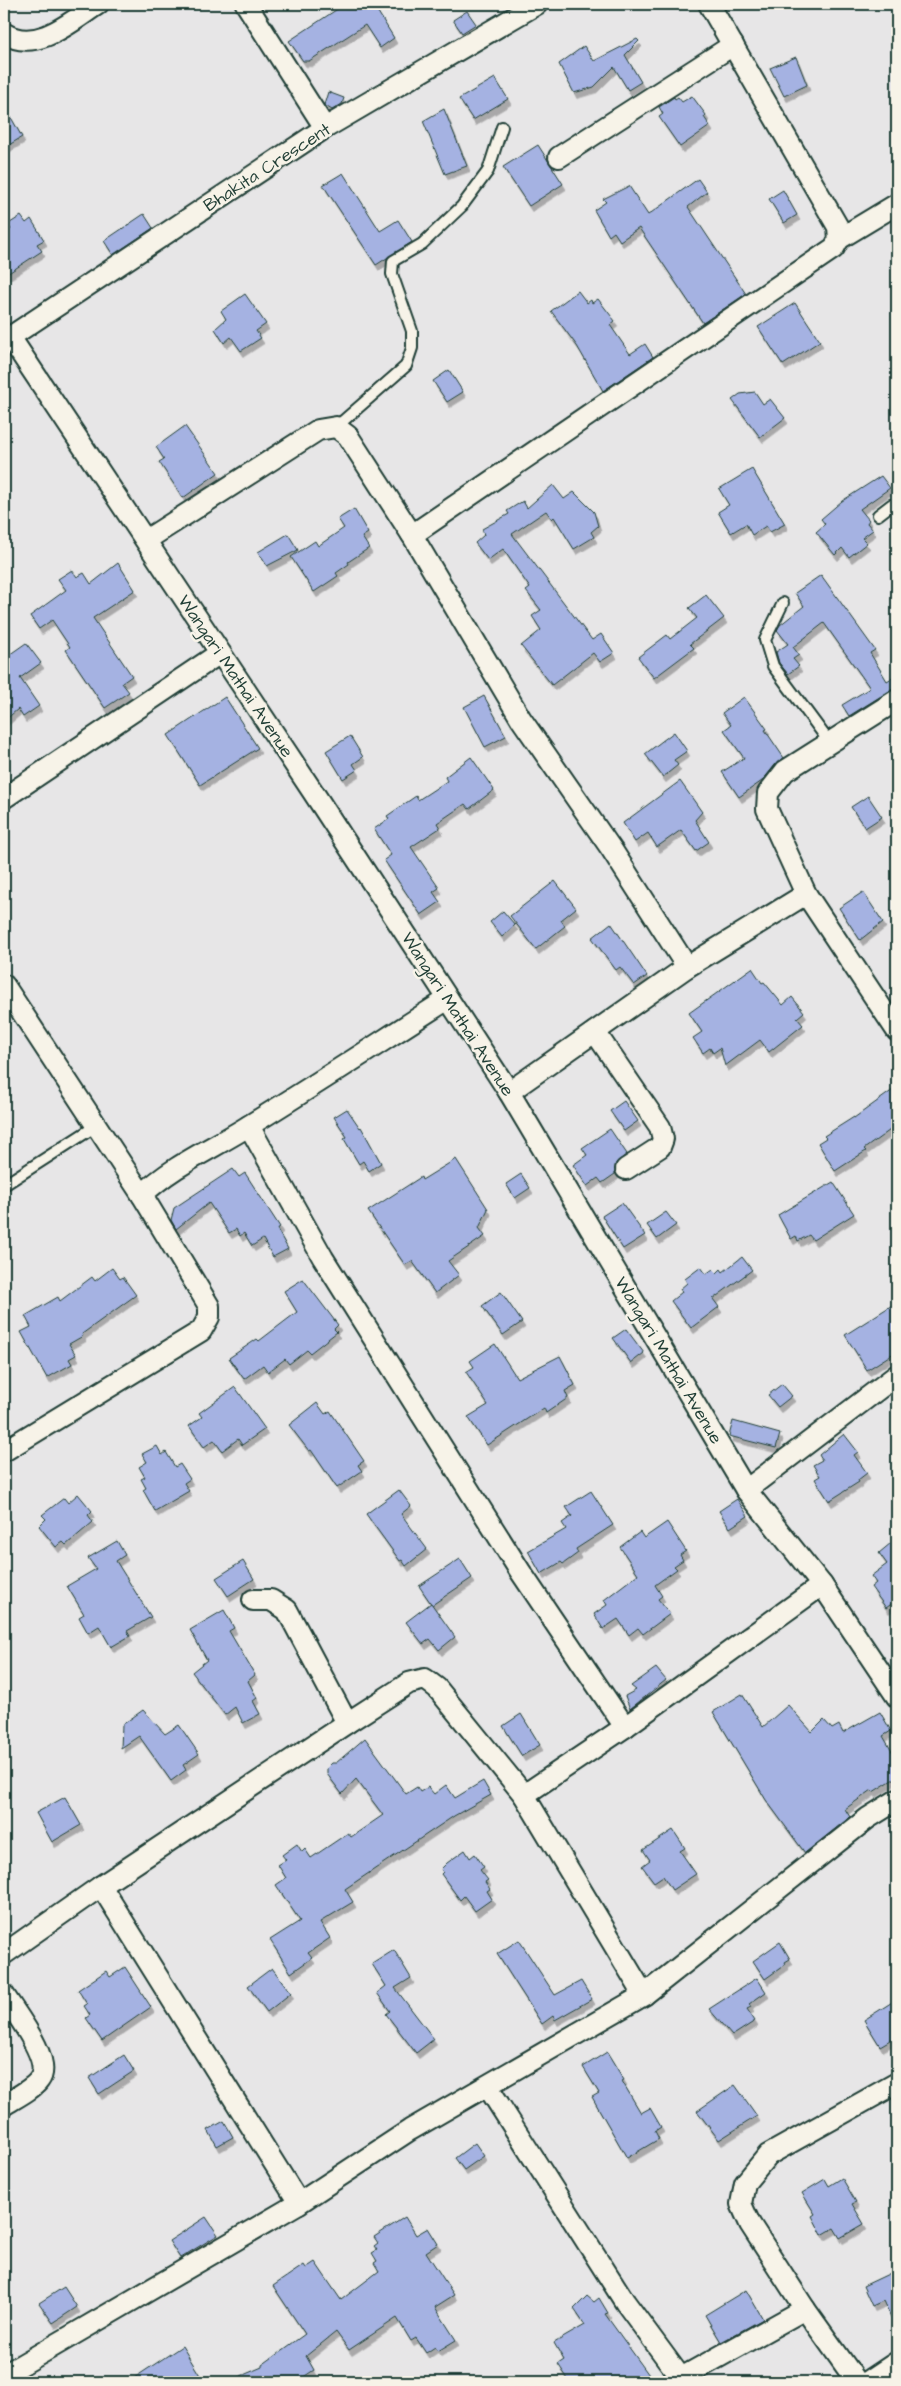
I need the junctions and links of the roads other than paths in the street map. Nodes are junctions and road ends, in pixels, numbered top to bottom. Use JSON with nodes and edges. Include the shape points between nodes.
{"nodes":[{"id":1,"x":98,"y":4,"type":"edge"},
{"id":2,"x":246,"y":4,"type":"edge"},
{"id":3,"x":537,"y":4,"type":"edge"},
{"id":4,"x":709,"y":4,"type":"edge"},
{"id":5,"x":4,"y":33,"type":"edge"},
{"id":6,"x":733,"y":46,"type":"junction"},
{"id":7,"x":502,"y":127,"type":"dead end"},
{"id":8,"x":325,"y":128,"type":"junction"},
{"id":9,"x":559,"y":157,"type":"dead end"},
{"id":10,"x":897,"y":204,"type":"edge"},
{"id":11,"x":840,"y":239,"type":"junction"},
{"id":12,"x":7,"y":339,"type":"edge"},
{"id":13,"x":336,"y":427,"type":"junction"},
{"id":14,"x":897,"y":504,"type":"edge"},
{"id":15,"x":878,"y":515,"type":"dead end"},
{"id":16,"x":412,"y":535,"type":"junction"},
{"id":17,"x":146,"y":540,"type":"junction"},
{"id":18,"x":783,"y":603,"type":"dead end"},
{"id":19,"x":220,"y":653,"type":"junction"},
{"id":20,"x":897,"y":700,"type":"edge"},
{"id":21,"x":830,"y":743,"type":"junction"},
{"id":22,"x":4,"y":798,"type":"edge"},
{"id":23,"x":806,"y":894,"type":"junction"},
{"id":24,"x":687,"y":967,"type":"junction"},
{"id":25,"x":4,"y":985,"type":"edge"},
{"id":26,"x":448,"y":999,"type":"junction"},
{"id":27,"x":897,"y":1031,"type":"edge"},
{"id":28,"x":594,"y":1032,"type":"junction"},
{"id":29,"x":509,"y":1092,"type":"junction"},
{"id":30,"x":96,"y":1126,"type":"junction"},
{"id":31,"x":249,"y":1126,"type":"junction"},
{"id":32,"x":626,"y":1169,"type":"dead end"},
{"id":33,"x":4,"y":1185,"type":"edge"},
{"id":34,"x":142,"y":1195,"type":"junction"},
{"id":35,"x":897,"y":1375,"type":"edge"},
{"id":36,"x":4,"y":1451,"type":"edge"},
{"id":37,"x":746,"y":1490,"type":"junction"},
{"id":38,"x":822,"y":1585,"type":"junction"},
{"id":39,"x":253,"y":1600,"type":"dead end"},
{"id":40,"x":897,"y":1697,"type":"edge"},
{"id":41,"x":347,"y":1723,"type":"junction"},
{"id":42,"x":625,"y":1727,"type":"junction"},
{"id":43,"x":524,"y":1795,"type":"junction"},
{"id":44,"x":897,"y":1800,"type":"edge"},
{"id":45,"x":101,"y":1886,"type":"junction"},
{"id":46,"x":4,"y":1954,"type":"edge"},
{"id":47,"x":4,"y":1995,"type":"edge"},
{"id":48,"x":644,"y":1996,"type":"junction"},
{"id":49,"x":897,"y":2083,"type":"edge"},
{"id":50,"x":488,"y":2087,"type":"junction"},
{"id":51,"x":4,"y":2105,"type":"edge"},
{"id":52,"x":299,"y":2203,"type":"junction"},
{"id":53,"x":805,"y":2309,"type":"junction"},
{"id":54,"x":897,"y":2362,"type":"edge"},
{"id":55,"x":4,"y":2375,"type":"edge"},
{"id":56,"x":681,"y":2380,"type":"edge"},
{"id":57,"x":857,"y":2382,"type":"edge"},
{"id":58,"x":867,"y":2382,"type":"edge"}],
"edges":[{"from":1,"to":5,"type":"street","via":[[57,31],[36,39],[22,41]]},
{"from":2,"to":8,"type":"street"},
{"from":3,"to":8,"type":"street","name":"Bhakita Crescent"},
{"from":4,"to":6,"type":"street"},
{"from":6,"to":9,"type":"street"},
{"from":6,"to":11,"type":"street","via":[[838,228]]},
{"from":7,"to":13,"type":"lane","via":[[488,171],[462,206],[422,244],[393,261],[392,274],[412,331],[412,348],[406,366]]},
{"from":8,"to":12,"type":"street","name":"Bhakita Crescent"},
{"from":10,"to":11,"type":"street"},
{"from":11,"to":16,"type":"street","via":[[834,248]]},
{"from":12,"to":17,"type":"street","name":"Wangari Mathai Avenue"},
{"from":13,"to":16,"type":"street","via":[[348,436]]},
{"from":13,"to":17,"type":"street","via":[[318,430]]},
{"from":14,"to":15,"type":"lane"},
{"from":16,"to":24,"type":"street","via":[[521,719],[612,850]]},
{"from":17,"to":19,"type":"street","name":"Wangari Mathai Avenue"},
{"from":18,"to":21,"type":"lane","via":[[766,640],[773,666]]},
{"from":19,"to":22,"type":"street"},
{"from":19,"to":26,"type":"street","name":"Wangari Mathai Avenue"},
{"from":20,"to":21,"type":"street"},
{"from":21,"to":23,"type":"street","via":[[785,771],[768,793],[767,809],[775,831]]},
{"from":23,"to":24,"type":"street"},
{"from":23,"to":27,"type":"street"},
{"from":24,"to":28,"type":"street"},
{"from":25,"to":30,"type":"street"},
{"from":26,"to":29,"type":"street","name":"Wangari Mathai Avenue"},
{"from":26,"to":31,"type":"street"},
{"from":28,"to":29,"type":"street"},
{"from":28,"to":32,"type":"street","via":[[660,1128],[663,1139],[660,1147]]},
{"from":29,"to":37,"type":"street","name":"Wangari Mathai Avenue"},
{"from":30,"to":33,"type":"lane"},
{"from":30,"to":34,"type":"street"},
{"from":31,"to":34,"type":"street","via":[[182,1166]]},
{"from":31,"to":42,"type":"street","via":[[323,1258],[520,1570]]},
{"from":34,"to":36,"type":"street","via":[[208,1306],[209,1317],[201,1332]]},
{"from":35,"to":37,"type":"street"},
{"from":37,"to":38,"type":"street","name":"Wangari Mathai Avenue"},
{"from":38,"to":40,"type":"street","name":"Wangari Mathai Avenue"},
{"from":38,"to":42,"type":"street"},
{"from":39,"to":41,"type":"street","via":[[271,1600],[287,1610]]},
{"from":41,"to":43,"type":"street","via":[[409,1683],[425,1679],[437,1688]]},
{"from":41,"to":45,"type":"street"},
{"from":42,"to":43,"type":"street"},
{"from":43,"to":48,"type":"street"},
{"from":44,"to":48,"type":"street","via":[[868,1818]]},
{"from":45,"to":46,"type":"street"},
{"from":45,"to":52,"type":"street"},
{"from":47,"to":51,"type":"street","via":[[41,2055],[44,2069],[39,2081]]},
{"from":48,"to":50,"type":"street"},
{"from":49,"to":53,"type":"street","via":[[768,2155],[745,2183],[741,2204],[750,2224]]},
{"from":50,"to":52,"type":"street","via":[[410,2130]]},
{"from":50,"to":56,"type":"street","via":[[626,2302]]},
{"from":52,"to":55,"type":"street"},
{"from":53,"to":56,"type":"street"},
{"from":53,"to":57,"type":"street"},
{"from":54,"to":58,"type":"street"}]}
